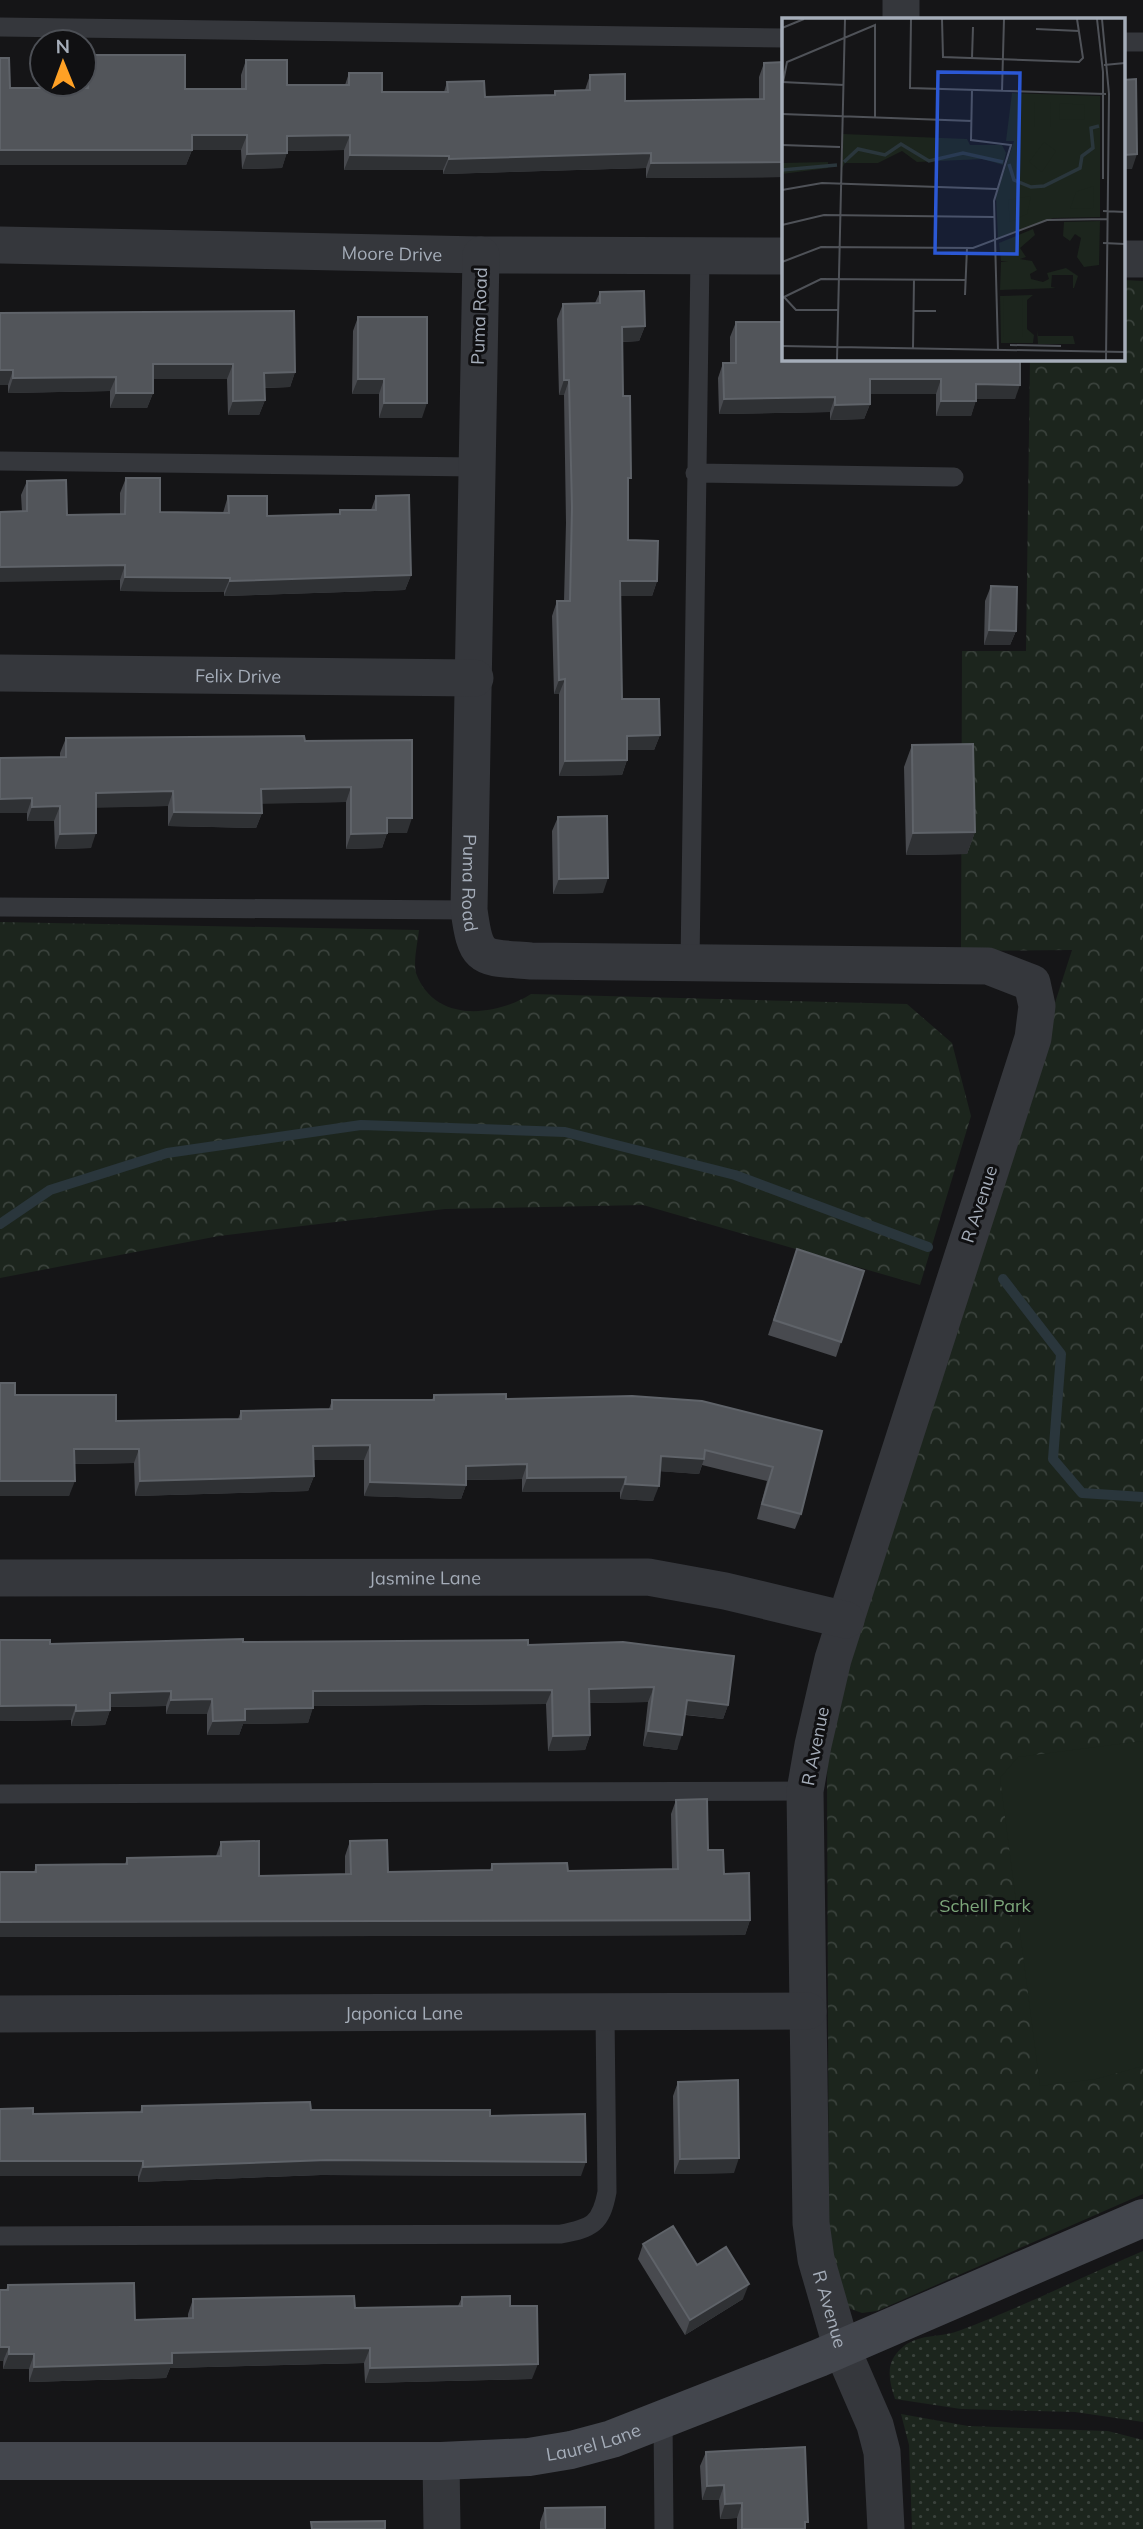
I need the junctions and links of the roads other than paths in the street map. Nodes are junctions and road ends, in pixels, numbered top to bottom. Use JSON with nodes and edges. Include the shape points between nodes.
{"nodes":[{"id":1,"x":901,"y":0,"type":"edge"},
{"id":2,"x":901,"y":18,"type":"edge"},
{"id":3,"x":0,"y":27,"type":"edge"},
{"id":4,"x":782,"y":38,"type":"edge"},
{"id":5,"x":0,"y":245,"type":"edge"},
{"id":6,"x":481,"y":255,"type":"junction"},
{"id":7,"x":700,"y":257,"type":"junction"},
{"id":8,"x":782,"y":257,"type":"edge"},
{"id":9,"x":0,"y":461,"type":"edge"},
{"id":10,"x":475,"y":467,"type":"junction"},
{"id":11,"x":695,"y":473,"type":"junction"},
{"id":12,"x":954,"y":477,"type":"dead end"},
{"id":13,"x":0,"y":673,"type":"edge"},
{"id":14,"x":475,"y":678,"type":"junction"},
{"id":15,"x":0,"y":907,"type":"edge"},
{"id":16,"x":469,"y":910,"type":"junction"},
{"id":17,"x":690,"y":963,"type":"junction"},
{"id":18,"x":1032,"y":983,"type":"joint"},
{"id":19,"x":0,"y":1578,"type":"edge"},
{"id":20,"x":846,"y":1620,"type":"junction"},
{"id":21,"x":805,"y":1791,"type":"junction"},
{"id":22,"x":0,"y":1794,"type":"edge"},
{"id":23,"x":808,"y":2011,"type":"junction"},
{"id":24,"x":0,"y":2014,"type":"edge"},
{"id":25,"x":605,"y":2014,"type":"junction"},
{"id":26,"x":1143,"y":2218,"type":"edge"},
{"id":27,"x":0,"y":2236,"type":"edge"},
{"id":28,"x":842,"y":2349,"type":"junction"},
{"id":29,"x":663,"y":2420,"type":"junction"},
{"id":30,"x":0,"y":2461,"type":"edge"},
{"id":31,"x":441,"y":2461,"type":"junction"},
{"id":32,"x":442,"y":2529,"type":"edge"},
{"id":33,"x":664,"y":2529,"type":"edge"},
{"id":34,"x":886,"y":2529,"type":"edge"}],
"edges":[{"from":1,"to":2,"type":"street"},
{"from":3,"to":4,"type":"lane"},
{"from":5,"to":6,"type":"street","name":"Moore Drive"},
{"from":6,"to":7,"type":"street","name":"Moore Drive"},
{"from":6,"to":10,"type":"street","name":"Puma Road"},
{"from":7,"to":8,"type":"street","name":"Moore Drive"},
{"from":7,"to":11,"type":"lane"},
{"from":9,"to":10,"type":"lane"},
{"from":10,"to":14,"type":"street","name":"Puma Road"},
{"from":11,"to":12,"type":"lane"},
{"from":11,"to":17,"type":"lane"},
{"from":13,"to":14,"type":"street","name":"Felix Drive"},
{"from":14,"to":16,"type":"street","name":"Puma Road"},
{"from":15,"to":16,"type":"lane"},
{"from":16,"to":17,"type":"street","name":"Puma Road","via":[[473,944],[485,955],[499,959]]},
{"from":17,"to":18,"type":"street","name":"Puma Road","via":[[988,966]]},
{"from":18,"to":20,"type":"street","name":"R Avenue","via":[[1037,1006],[1033,1038]]},
{"from":19,"to":20,"type":"street","name":"Jasmine Lane","via":[[648,1577]]},
{"from":20,"to":21,"type":"street","name":"R Avenue"},
{"from":21,"to":22,"type":"lane"},
{"from":21,"to":23,"type":"street","name":"R Avenue"},
{"from":23,"to":25,"type":"street","name":"Japonica Lane"},
{"from":23,"to":28,"type":"street","name":"R Avenue","via":[[811,2223],[816,2259]]},
{"from":24,"to":25,"type":"street","name":"Japonica Lane"},
{"from":25,"to":27,"type":"lane","via":[[607,2192],[603,2214],[585,2230],[561,2234]]},
{"from":26,"to":28,"type":"street","name":"Laurel Lane"},
{"from":28,"to":29,"type":"street","name":"Laurel Lane"},
{"from":28,"to":34,"type":"street","name":"R Avenue","via":[[882,2452]]},
{"from":29,"to":31,"type":"street","name":"Laurel Lane","via":[[571,2450]]},
{"from":29,"to":33,"type":"lane"},
{"from":30,"to":31,"type":"street","name":"Laurel Lane"},
{"from":31,"to":32,"type":"street"}]}
